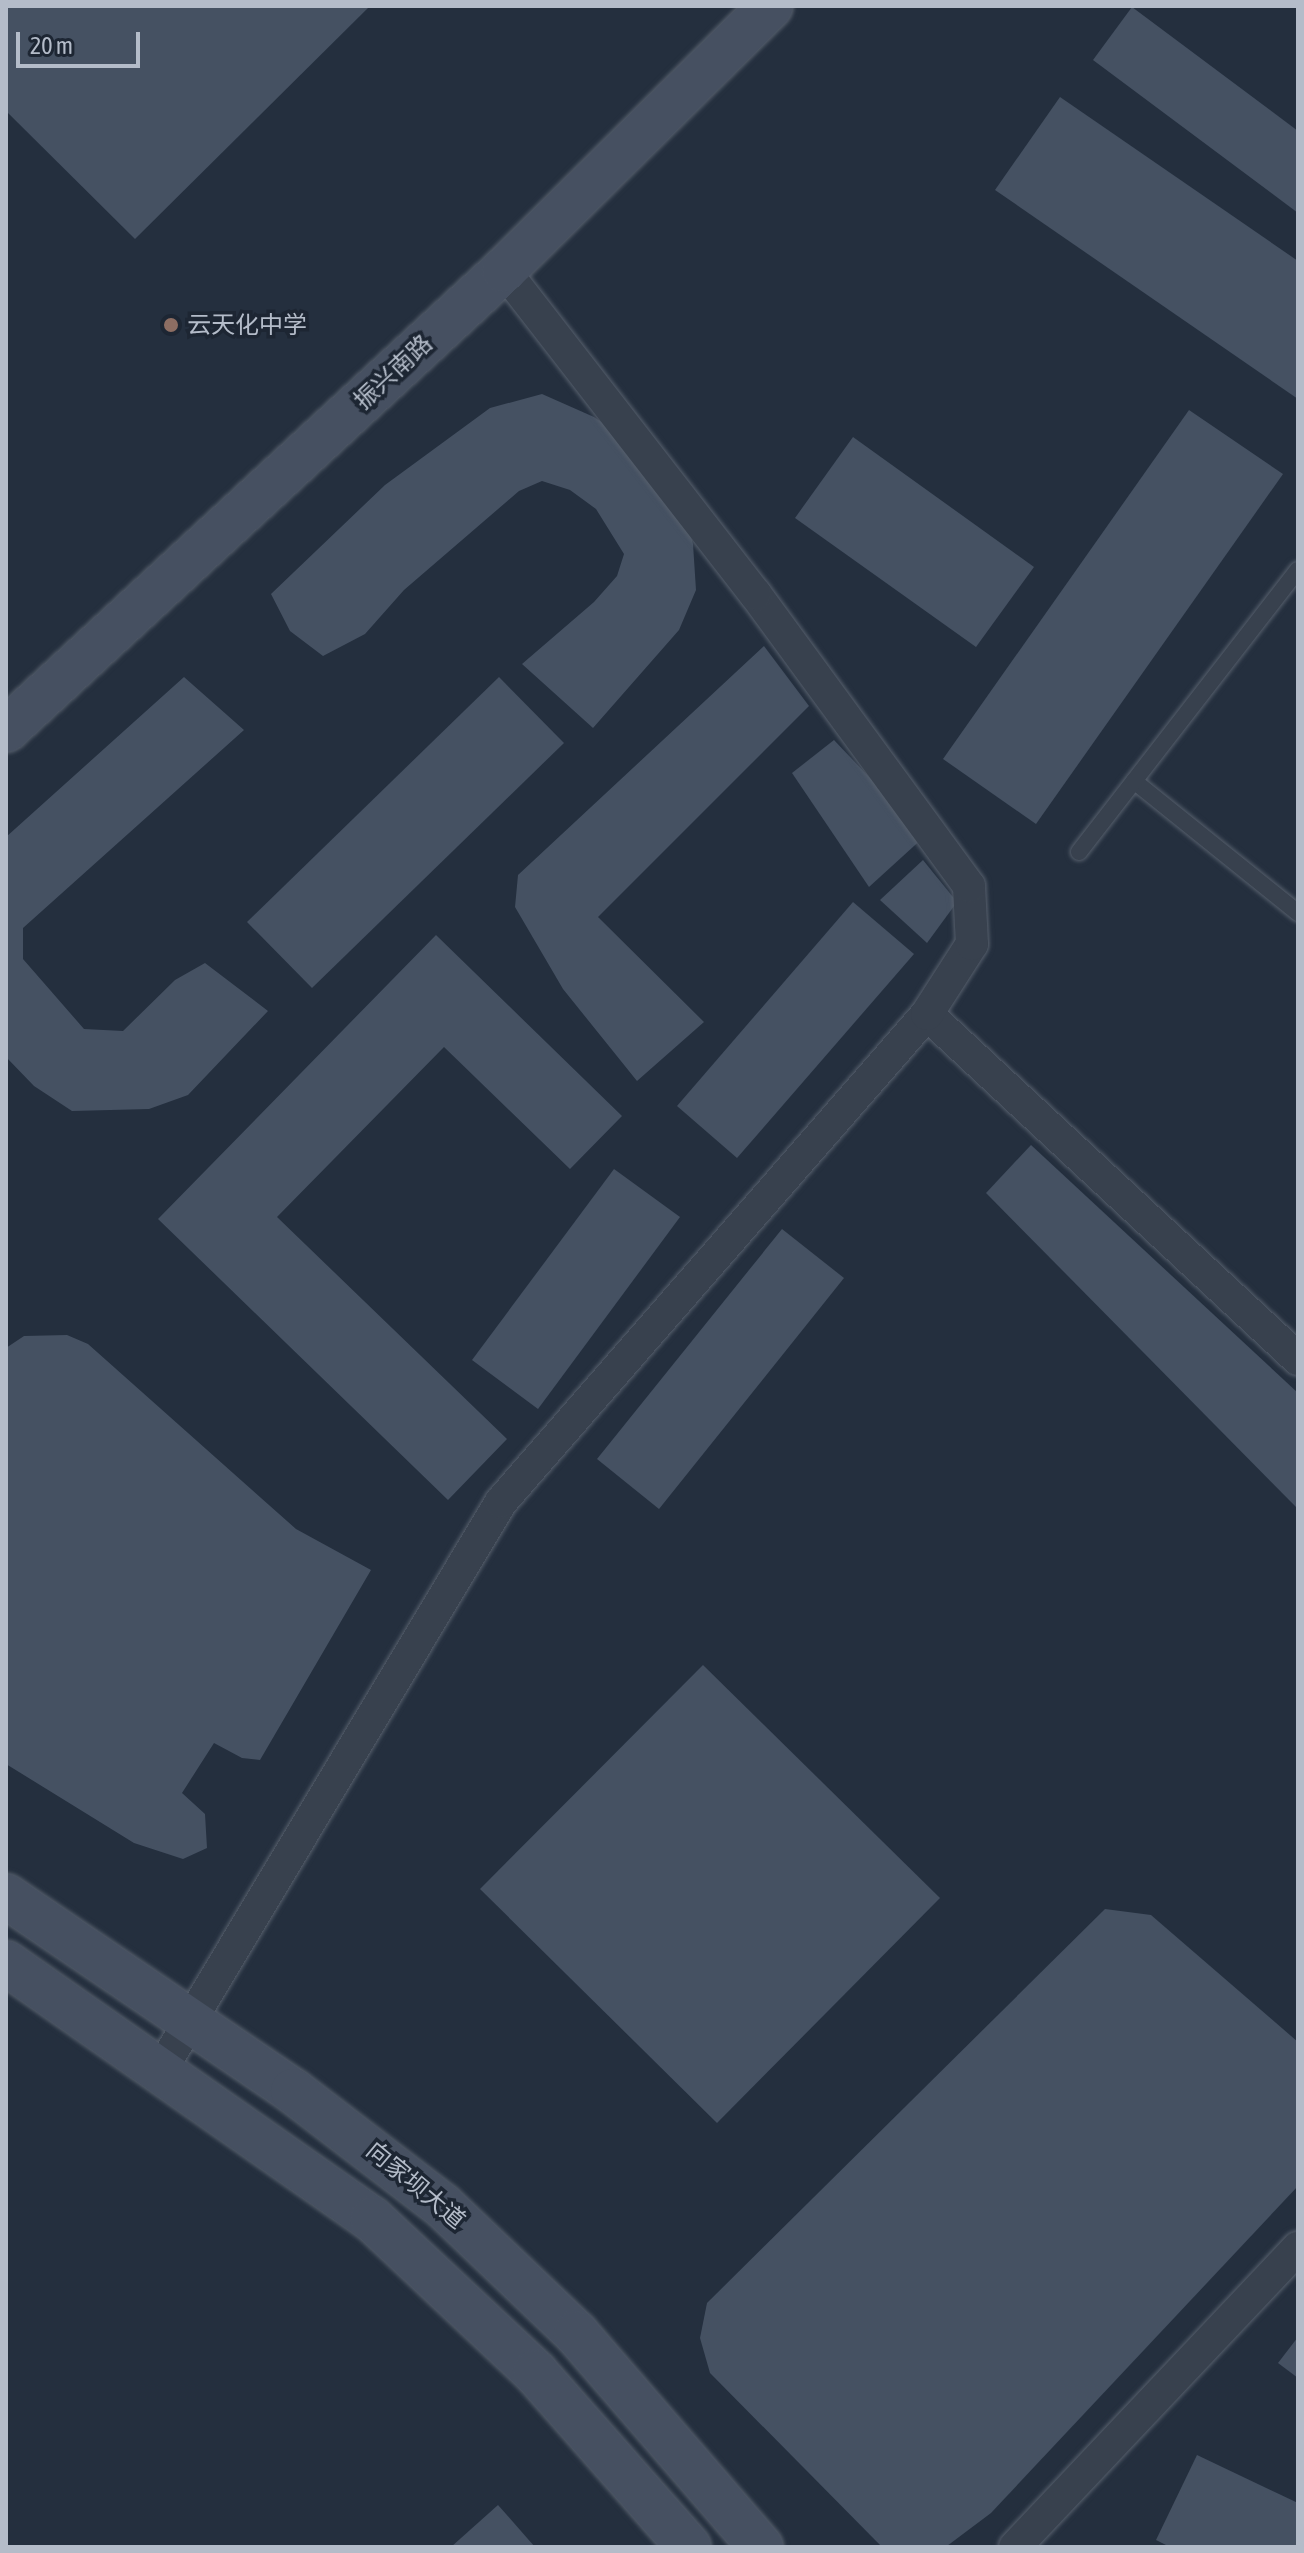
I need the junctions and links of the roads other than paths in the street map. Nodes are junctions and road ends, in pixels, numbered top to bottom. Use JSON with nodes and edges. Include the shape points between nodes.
{"nodes":[{"id":1,"x":771,"y":6,"type":"edge"},
{"id":2,"x":504,"y":270,"type":"junction"},
{"id":3,"x":1298,"y":570,"type":"edge"},
{"id":4,"x":6,"y":730,"type":"edge"},
{"id":5,"x":1134,"y":781,"type":"junction"},
{"id":6,"x":1079,"y":852,"type":"dead end"},
{"id":7,"x":1298,"y":913,"type":"edge"},
{"id":8,"x":927,"y":1014,"type":"junction"},
{"id":9,"x":1298,"y":1359,"type":"edge"},
{"id":10,"x":6,"y":1896,"type":"edge"},
{"id":11,"x":6,"y":1963,"type":"edge"},
{"id":12,"x":191,"y":2021,"type":"junction"},
{"id":13,"x":162,"y":2068,"type":"junction"},
{"id":14,"x":1298,"y":2248,"type":"edge"},
{"id":15,"x":689,"y":2547,"type":"edge"},
{"id":16,"x":761,"y":2547,"type":"edge"},
{"id":17,"x":1015,"y":2547,"type":"edge"}],
"edges":[{"from":1,"to":2,"type":"main road","name":"振兴南路"},
{"from":2,"to":4,"type":"main road","name":"振兴南路"},
{"from":2,"to":8,"type":"street","via":[[755,594],[969,886],[972,944]]},
{"from":3,"to":5,"type":"lane"},
{"from":5,"to":6,"type":"lane"},
{"from":5,"to":7,"type":"lane"},
{"from":8,"to":9,"type":"street"},
{"from":8,"to":12,"type":"street","via":[[501,1502]]},
{"from":10,"to":12,"type":"main road","name":"向家坝大道"},
{"from":11,"to":13,"type":"main road"},
{"from":12,"to":13,"type":"street"},
{"from":12,"to":16,"type":"main road","name":"向家坝大道","via":[[370,2146],[478,2237],[625,2386]]},
{"from":13,"to":15,"type":"main road","via":[[336,2190],[440,2278],[535,2372]]},
{"from":14,"to":17,"type":"street"}]}
